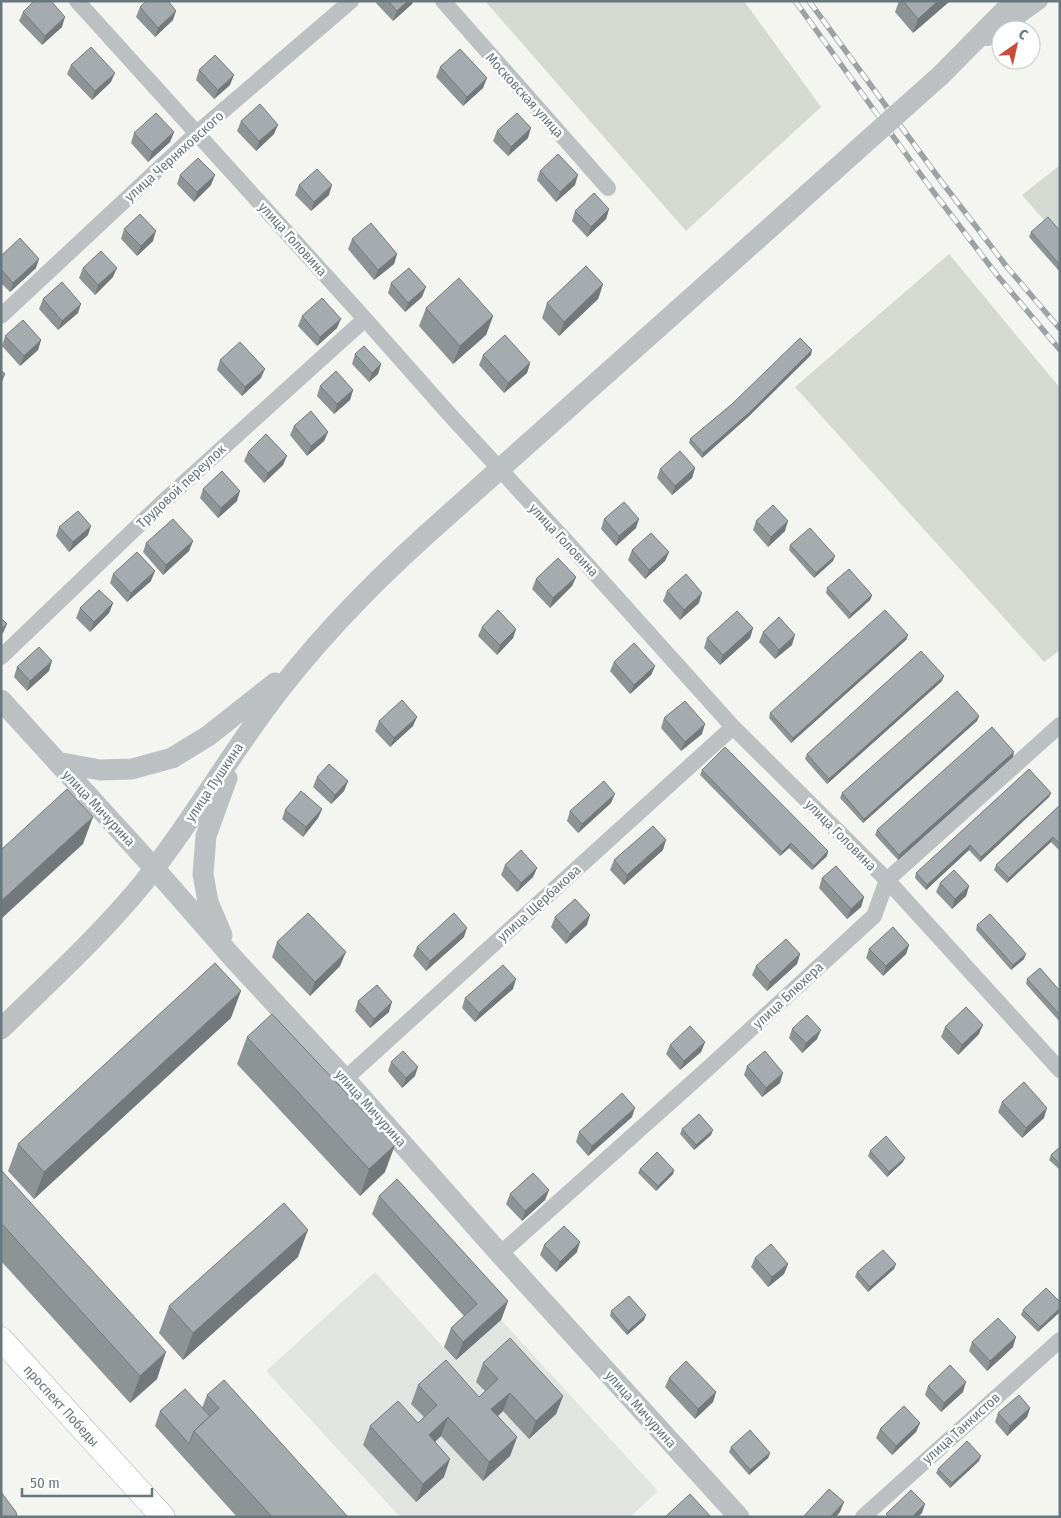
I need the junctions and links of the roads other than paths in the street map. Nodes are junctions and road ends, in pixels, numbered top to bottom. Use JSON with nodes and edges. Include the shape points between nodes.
{"nodes":[{"id":1,"x":77,"y":1,"type":"edge"},
{"id":2,"x":351,"y":1,"type":"edge"},
{"id":3,"x":442,"y":1,"type":"edge"},
{"id":4,"x":1014,"y":1,"type":"edge"},
{"id":5,"x":1040,"y":1,"type":"edge"},
{"id":6,"x":941,"y":75,"type":"junction"},
{"id":7,"x":197,"y":133,"type":"junction"},
{"id":8,"x":608,"y":188,"type":"dead end"},
{"id":9,"x":1,"y":316,"type":"edge"},
{"id":10,"x":365,"y":319,"type":"junction"},
{"id":11,"x":1,"y":657,"type":"edge"},
{"id":12,"x":301,"y":663,"type":"junction"},
{"id":13,"x":1,"y":700,"type":"edge"},
{"id":14,"x":1060,"y":724,"type":"edge"},
{"id":15,"x":733,"y":727,"type":"junction"},
{"id":16,"x":238,"y":747,"type":"junction"},
{"id":17,"x":57,"y":762,"type":"junction"},
{"id":18,"x":154,"y":868,"type":"junction"},
{"id":19,"x":887,"y":880,"type":"junction"},
{"id":20,"x":233,"y":958,"type":"junction"},
{"id":21,"x":1,"y":1029,"type":"edge"},
{"id":22,"x":1060,"y":1070,"type":"edge"},
{"id":23,"x":345,"y":1078,"type":"junction"},
{"id":24,"x":500,"y":1254,"type":"junction"},
{"id":25,"x":1,"y":1339,"type":"edge"},
{"id":26,"x":1060,"y":1340,"type":"edge"},
{"id":27,"x":163,"y":1517,"type":"edge"},
{"id":28,"x":739,"y":1517,"type":"edge"},
{"id":29,"x":863,"y":1517,"type":"edge"}],
"edges":[{"from":1,"to":7,"type":"street","name":"улица Головина"},
{"from":2,"to":7,"type":"street","name":"улица Черняховского"},
{"from":3,"to":8,"type":"street","name":"Московская улица"},
{"from":4,"to":6,"type":"street","name":"улица Пушкина"},
{"from":5,"to":6,"type":"street"},
{"from":6,"to":12,"type":"street","name":"улица Пушкина","bridge":true,"via":[[427,534],[336,623]]},
{"from":7,"to":9,"type":"street","name":"улица Черняховского"},
{"from":7,"to":10,"type":"street","name":"улица Головина"},
{"from":10,"to":11,"type":"street","name":"Трудовой переулок","via":[[165,500]]},
{"from":10,"to":15,"type":"street","name":"улица Головина"},
{"from":12,"to":16,"type":"street","name":"улица Пушкина"},
{"from":12,"to":17,"type":"street","via":[[208,736],[172,758],[132,769],[100,770]]},
{"from":13,"to":17,"type":"street","name":"улица Мичурина"},
{"from":14,"to":19,"type":"street","name":"улица Блюхера"},
{"from":15,"to":19,"type":"street","name":"улица Головина"},
{"from":15,"to":23,"type":"street","name":"улица Щербакова"},
{"from":16,"to":18,"type":"street","name":"улица Пушкина"},
{"from":16,"to":20,"type":"street","via":[[206,836],[204,874],[208,902]]},
{"from":17,"to":18,"type":"street","name":"улица Мичурина"},
{"from":18,"to":20,"type":"street","name":"улица Мичурина"},
{"from":18,"to":21,"type":"street","name":"улица Пушкина","via":[[100,931]]},
{"from":19,"to":22,"type":"street","name":"улица Головина"},
{"from":19,"to":24,"type":"street","name":"улица Блюхера","via":[[874,916]]},
{"from":20,"to":23,"type":"street","name":"улица Мичурина"},
{"from":23,"to":24,"type":"street","name":"улица Мичурина"},
{"from":24,"to":28,"type":"street","name":"улица Мичурина"},
{"from":25,"to":27,"type":"main road","name":"проспект Победы"},
{"from":26,"to":29,"type":"street","name":"улица Танкистов"}]}
